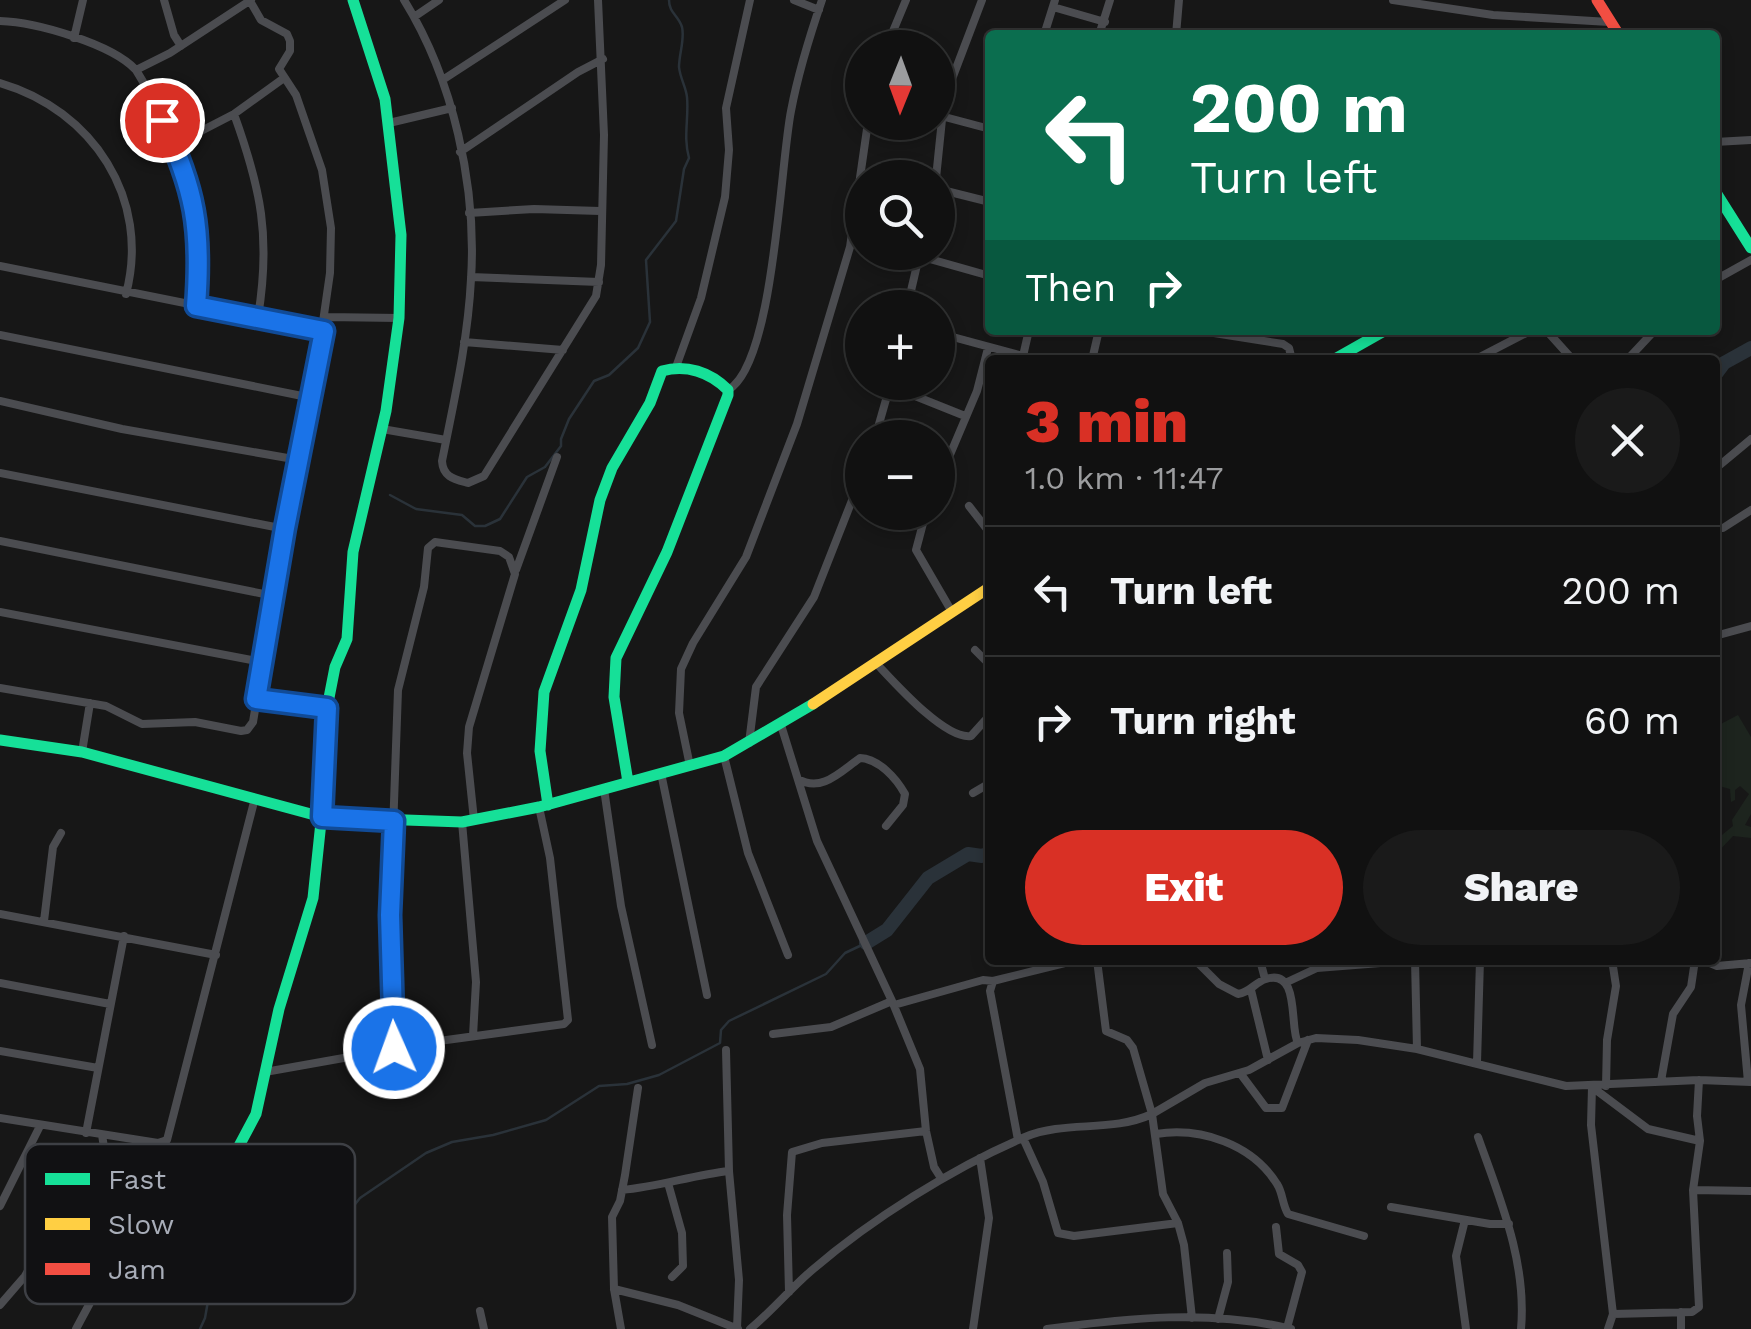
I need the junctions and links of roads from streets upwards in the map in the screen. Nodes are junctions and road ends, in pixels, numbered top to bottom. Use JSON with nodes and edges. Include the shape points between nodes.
{"nodes":[{"id":1,"x":82,"y":0,"type":"edge"},
{"id":2,"x":164,"y":0,"type":"edge"},
{"id":3,"x":251,"y":0,"type":"edge"},
{"id":4,"x":353,"y":0,"type":"edge"},
{"id":5,"x":404,"y":0,"type":"edge"},
{"id":6,"x":439,"y":0,"type":"edge"},
{"id":7,"x":565,"y":0,"type":"edge"},
{"id":8,"x":598,"y":0,"type":"edge"},
{"id":9,"x":750,"y":0,"type":"edge"},
{"id":10,"x":794,"y":0,"type":"edge"},
{"id":11,"x":906,"y":0,"type":"edge"},
{"id":12,"x":982,"y":0,"type":"edge"},
{"id":13,"x":1110,"y":0,"type":"edge"},
{"id":14,"x":1179,"y":0,"type":"edge"},
{"id":15,"x":1393,"y":0,"type":"edge"},
{"id":16,"x":1597,"y":0,"type":"edge"},
{"id":17,"x":1054,"y":3,"type":"edge"},
{"id":18,"x":821,"y":5,"type":"edge"},
{"id":19,"x":414,"y":17,"type":"junction"},
{"id":20,"x":0,"y":21,"type":"edge"},
{"id":21,"x":1105,"y":22,"type":"junction"},
{"id":22,"x":1609,"y":22,"type":"junction"},
{"id":23,"x":894,"y":30,"type":"edge"},
{"id":24,"x":1046,"y":30,"type":"edge"},
{"id":25,"x":1102,"y":30,"type":"edge"},
{"id":26,"x":1176,"y":30,"type":"edge"},
{"id":27,"x":1615,"y":30,"type":"edge"},
{"id":28,"x":74,"y":38,"type":"junction"},
{"id":29,"x":180,"y":46,"type":"junction"},
{"id":30,"x":603,"y":60,"type":"junction"},
{"id":31,"x":136,"y":70,"type":"junction"},
{"id":32,"x":955,"y":71,"type":"edge"},
{"id":33,"x":284,"y":78,"type":"junction"},
{"id":34,"x":444,"y":79,"type":"junction"},
{"id":35,"x":0,"y":84,"type":"edge"},
{"id":36,"x":452,"y":108,"type":"junction"},
{"id":37,"x":234,"y":114,"type":"junction"},
{"id":38,"x":955,"y":120,"type":"edge"},
{"id":39,"x":388,"y":122,"type":"junction"},
{"id":40,"x":985,"y":128,"type":"edge"},
{"id":41,"x":865,"y":140,"type":"edge"},
{"id":42,"x":1751,"y":140,"type":"edge"},
{"id":43,"x":1720,"y":142,"type":"edge"},
{"id":44,"x":174,"y":145,"type":"junction"},
{"id":45,"x":460,"y":152,"type":"junction"},
{"id":46,"x":955,"y":193,"type":"edge"},
{"id":47,"x":985,"y":201,"type":"edge"},
{"id":48,"x":1720,"y":209,"type":"edge"},
{"id":49,"x":600,"y":211,"type":"junction"},
{"id":50,"x":469,"y":214,"type":"junction"},
{"id":51,"x":1751,"y":248,"type":"edge"},
{"id":52,"x":1751,"y":260,"type":"edge"},
{"id":53,"x":955,"y":265,"type":"edge"},
{"id":54,"x":0,"y":266,"type":"edge"},
{"id":55,"x":985,"y":274,"type":"edge"},
{"id":56,"x":472,"y":277,"type":"junction"},
{"id":57,"x":1720,"y":277,"type":"edge"},
{"id":58,"x":599,"y":282,"type":"junction"},
{"id":59,"x":126,"y":294,"type":"junction"},
{"id":60,"x":196,"y":306,"type":"junction"},
{"id":61,"x":258,"y":316,"type":"junction"},
{"id":62,"x":325,"y":317,"type":"junction"},
{"id":63,"x":399,"y":318,"type":"junction"},
{"id":64,"x":324,"y":331,"type":"junction"},
{"id":65,"x":1226,"y":335,"type":"edge"},
{"id":66,"x":1377,"y":335,"type":"edge"},
{"id":67,"x":1522,"y":335,"type":"edge"},
{"id":68,"x":1550,"y":335,"type":"edge"},
{"id":69,"x":1650,"y":335,"type":"edge"},
{"id":70,"x":0,"y":336,"type":"edge"},
{"id":71,"x":955,"y":338,"type":"edge"},
{"id":72,"x":464,"y":342,"type":"junction"},
{"id":73,"x":988,"y":348,"type":"junction"},
{"id":74,"x":562,"y":350,"type":"junction"},
{"id":75,"x":986,"y":355,"type":"edge"},
{"id":76,"x":1020,"y":355,"type":"edge"},
{"id":77,"x":1291,"y":355,"type":"edge"},
{"id":78,"x":1341,"y":355,"type":"edge"},
{"id":79,"x":1484,"y":355,"type":"edge"},
{"id":80,"x":1568,"y":355,"type":"edge"},
{"id":81,"x":1632,"y":355,"type":"edge"},
{"id":82,"x":985,"y":360,"type":"edge"},
{"id":83,"x":676,"y":367,"type":"junction"},
{"id":84,"x":728,"y":390,"type":"junction"},
{"id":85,"x":312,"y":398,"type":"junction"},
{"id":86,"x":928,"y":400,"type":"edge"},
{"id":87,"x":0,"y":401,"type":"edge"},
{"id":88,"x":965,"y":416,"type":"junction"},
{"id":89,"x":381,"y":429,"type":"junction"},
{"id":90,"x":1751,"y":438,"type":"edge"},
{"id":91,"x":446,"y":440,"type":"junction"},
{"id":92,"x":955,"y":441,"type":"edge"},
{"id":93,"x":557,"y":456,"type":"dead end"},
{"id":94,"x":299,"y":460,"type":"junction"},
{"id":95,"x":1720,"y":465,"type":"edge"},
{"id":96,"x":0,"y":473,"type":"edge"},
{"id":97,"x":969,"y":506,"type":"dead end"},
{"id":98,"x":1751,"y":510,"type":"edge"},
{"id":99,"x":845,"y":518,"type":"edge"},
{"id":100,"x":985,"y":527,"type":"edge"},
{"id":101,"x":285,"y":528,"type":"junction"},
{"id":102,"x":1720,"y":528,"type":"edge"},
{"id":103,"x":921,"y":530,"type":"edge"},
{"id":104,"x":0,"y":541,"type":"edge"},
{"id":105,"x":515,"y":574,"type":"junction"},
{"id":106,"x":985,"y":590,"type":"edge"},
{"id":107,"x":274,"y":596,"type":"junction"},
{"id":108,"x":0,"y":612,"type":"edge"},
{"id":109,"x":952,"y":612,"type":"junction"},
{"id":110,"x":1751,"y":626,"type":"edge"},
{"id":111,"x":1720,"y":635,"type":"edge"},
{"id":112,"x":975,"y":650,"type":"dead end"},
{"id":113,"x":985,"y":660,"type":"edge"},
{"id":114,"x":262,"y":662,"type":"junction"},
{"id":115,"x":876,"y":663,"type":"junction"},
{"id":116,"x":0,"y":688,"type":"edge"},
{"id":117,"x":256,"y":699,"type":"junction"},
{"id":118,"x":90,"y":703,"type":"junction"},
{"id":119,"x":327,"y":708,"type":"junction"},
{"id":120,"x":985,"y":721,"type":"edge"},
{"id":121,"x":780,"y":726,"type":"junction"},
{"id":122,"x":985,"y":731,"type":"edge"},
{"id":123,"x":976,"y":732,"type":"junction"},
{"id":124,"x":0,"y":740,"type":"edge"},
{"id":125,"x":748,"y":744,"type":"junction"},
{"id":126,"x":82,"y":752,"type":"junction"},
{"id":127,"x":724,"y":756,"type":"junction"},
{"id":128,"x":690,"y":766,"type":"junction"},
{"id":129,"x":661,"y":774,"type":"junction"},
{"id":130,"x":798,"y":779,"type":"junction"},
{"id":131,"x":628,"y":782,"type":"junction"},
{"id":132,"x":985,"y":786,"type":"edge"},
{"id":133,"x":604,"y":789,"type":"junction"},
{"id":134,"x":973,"y":793,"type":"dead end"},
{"id":135,"x":255,"y":798,"type":"junction"},
{"id":136,"x":544,"y":806,"type":"junction"},
{"id":137,"x":322,"y":817,"type":"junction"},
{"id":138,"x":394,"y":821,"type":"junction"},
{"id":139,"x":468,"y":821,"type":"junction"},
{"id":140,"x":886,"y":826,"type":"dead end"},
{"id":141,"x":61,"y":834,"type":"dead end"},
{"id":142,"x":0,"y":914,"type":"edge"},
{"id":143,"x":44,"y":921,"type":"junction"},
{"id":144,"x":124,"y":936,"type":"junction"},
{"id":145,"x":216,"y":955,"type":"junction"},
{"id":146,"x":788,"y":955,"type":"dead end"},
{"id":147,"x":1750,"y":963,"type":"edge"},
{"id":148,"x":1057,"y":965,"type":"edge"},
{"id":149,"x":1098,"y":965,"type":"edge"},
{"id":150,"x":1201,"y":965,"type":"edge"},
{"id":151,"x":1261,"y":965,"type":"edge"},
{"id":152,"x":1344,"y":965,"type":"edge"},
{"id":153,"x":1417,"y":965,"type":"edge"},
{"id":154,"x":1480,"y":965,"type":"edge"},
{"id":155,"x":1613,"y":965,"type":"edge"},
{"id":156,"x":1695,"y":965,"type":"edge"},
{"id":157,"x":1715,"y":965,"type":"edge"},
{"id":158,"x":1265,"y":979,"type":"junction"},
{"id":159,"x":993,"y":981,"type":"junction"},
{"id":160,"x":0,"y":982,"type":"edge"},
{"id":161,"x":1284,"y":983,"type":"junction"},
{"id":162,"x":1252,"y":990,"type":"junction"},
{"id":163,"x":706,"y":995,"type":"dead end"},
{"id":164,"x":893,"y":1003,"type":"junction"},
{"id":165,"x":110,"y":1004,"type":"junction"},
{"id":166,"x":1748,"y":1026,"type":"edge"},
{"id":167,"x":774,"y":1034,"type":"dead end"},
{"id":168,"x":473,"y":1036,"type":"junction"},
{"id":169,"x":1303,"y":1041,"type":"junction"},
{"id":170,"x":652,"y":1045,"type":"dead end"},
{"id":171,"x":394,"y":1048,"type":"junction"},
{"id":172,"x":1416,"y":1049,"type":"junction"},
{"id":173,"x":726,"y":1050,"type":"dead end"},
{"id":174,"x":0,"y":1051,"type":"edge"},
{"id":175,"x":1268,"y":1060,"type":"junction"},
{"id":176,"x":1478,"y":1063,"type":"junction"},
{"id":177,"x":98,"y":1068,"type":"junction"},
{"id":178,"x":266,"y":1072,"type":"junction"},
{"id":179,"x":1240,"y":1072,"type":"junction"},
{"id":180,"x":1699,"y":1080,"type":"junction"},
{"id":181,"x":1661,"y":1081,"type":"junction"},
{"id":182,"x":1750,"y":1082,"type":"edge"},
{"id":183,"x":1606,"y":1086,"type":"junction"},
{"id":184,"x":1592,"y":1087,"type":"junction"},
{"id":185,"x":638,"y":1088,"type":"dead end"},
{"id":186,"x":1152,"y":1114,"type":"junction"},
{"id":187,"x":0,"y":1118,"type":"edge"},
{"id":188,"x":40,"y":1126,"type":"junction"},
{"id":189,"x":926,"y":1131,"type":"junction"},
{"id":190,"x":86,"y":1132,"type":"junction"},
{"id":191,"x":1156,"y":1134,"type":"junction"},
{"id":192,"x":102,"y":1135,"type":"junction"},
{"id":193,"x":1478,"y":1137,"type":"dead end"},
{"id":194,"x":1021,"y":1139,"type":"junction"},
{"id":195,"x":1700,"y":1140,"type":"junction"},
{"id":196,"x":144,"y":1141,"type":"junction"},
{"id":197,"x":31,"y":1144,"type":"edge"},
{"id":198,"x":104,"y":1144,"type":"edge"},
{"id":199,"x":147,"y":1144,"type":"edge"},
{"id":200,"x":239,"y":1144,"type":"edge"},
{"id":201,"x":25,"y":1156,"type":"edge"},
{"id":202,"x":980,"y":1158,"type":"junction"},
{"id":203,"x":730,"y":1171,"type":"junction"},
{"id":204,"x":941,"y":1178,"type":"junction"},
{"id":205,"x":668,"y":1183,"type":"junction"},
{"id":206,"x":622,"y":1190,"type":"junction"},
{"id":207,"x":1693,"y":1190,"type":"junction"},
{"id":208,"x":1751,"y":1191,"type":"edge"},
{"id":209,"x":0,"y":1206,"type":"edge"},
{"id":210,"x":1391,"y":1207,"type":"dead end"},
{"id":211,"x":1465,"y":1220,"type":"junction"},
{"id":212,"x":1178,"y":1223,"type":"junction"},
{"id":213,"x":1509,"y":1224,"type":"junction"},
{"id":214,"x":1276,"y":1227,"type":"dead end"},
{"id":215,"x":1364,"y":1236,"type":"dead end"},
{"id":216,"x":1227,"y":1253,"type":"dead end"},
{"id":217,"x":25,"y":1276,"type":"edge"},
{"id":218,"x":672,"y":1277,"type":"dead end"},
{"id":219,"x":614,"y":1289,"type":"junction"},
{"id":220,"x":789,"y":1292,"type":"junction"},
{"id":221,"x":89,"y":1304,"type":"edge"},
{"id":222,"x":0,"y":1305,"type":"edge"},
{"id":223,"x":480,"y":1311,"type":"dead end"},
{"id":224,"x":1680,"y":1312,"type":"junction"},
{"id":225,"x":1613,"y":1314,"type":"junction"},
{"id":226,"x":1197,"y":1318,"type":"junction"},
{"id":227,"x":1218,"y":1319,"type":"junction"},
{"id":228,"x":1289,"y":1328,"type":"edge"},
{"id":229,"x":76,"y":1329,"type":"edge"},
{"id":230,"x":484,"y":1329,"type":"edge"},
{"id":231,"x":621,"y":1329,"type":"edge"},
{"id":232,"x":737,"y":1329,"type":"edge"},
{"id":233,"x":750,"y":1329,"type":"edge"},
{"id":234,"x":973,"y":1329,"type":"edge"},
{"id":235,"x":1046,"y":1329,"type":"edge"},
{"id":236,"x":1200,"y":1329,"type":"edge"},
{"id":237,"x":1466,"y":1329,"type":"edge"},
{"id":238,"x":1521,"y":1329,"type":"edge"},
{"id":239,"x":1608,"y":1329,"type":"edge"},
{"id":240,"x":1681,"y":1329,"type":"edge"}],
"edges":[{"from":1,"to":28,"type":"street"},
{"from":2,"to":29,"type":"street"},
{"from":3,"to":29,"type":"street"},
{"from":3,"to":33,"type":"street","via":[[261,20],[287,34]]},
{"from":4,"to":39,"type":"street","via":[[383,85]]},
{"from":5,"to":19,"type":"street"},
{"from":6,"to":19,"type":"street"},
{"from":7,"to":34,"type":"street"},
{"from":8,"to":30,"type":"street"},
{"from":9,"to":83,"type":"street","via":[[726,108],[726,197]]},
{"from":10,"to":18,"type":"street"},
{"from":11,"to":23,"type":"street"},
{"from":12,"to":32,"type":"street"},
{"from":13,"to":21,"type":"street"},
{"from":14,"to":26,"type":"street"},
{"from":15,"to":22,"type":"street"},
{"from":16,"to":22,"type":"street"},
{"from":17,"to":21,"type":"street"},
{"from":17,"to":24,"type":"street"},
{"from":18,"to":84,"type":"street","via":[[791,109],[764,319],[745,374]]},
{"from":19,"to":34,"type":"street"},
{"from":20,"to":28,"type":"street"},
{"from":21,"to":25,"type":"street"},
{"from":22,"to":27,"type":"street"},
{"from":28,"to":31,"type":"street","via":[[114,52]]},
{"from":29,"to":31,"type":"street"},
{"from":30,"to":45,"type":"street"},
{"from":30,"to":49,"type":"street"},
{"from":31,"to":44,"type":"street"},
{"from":33,"to":37,"type":"street"},
{"from":33,"to":62,"type":"street","via":[[322,170],[331,243]]},
{"from":34,"to":36,"type":"street"},
{"from":35,"to":59,"type":"street","via":[[42,98],[66,116],[113,172],[134,234]]},
{"from":36,"to":39,"type":"street"},
{"from":36,"to":45,"type":"street"},
{"from":37,"to":44,"type":"street"},
{"from":37,"to":61,"type":"street","via":[[262,210]]},
{"from":38,"to":40,"type":"street"},
{"from":39,"to":63,"type":"street","via":[[400,234]]},
{"from":41,"to":128,"type":"street","via":[[850,247],[798,424],[746,556],[681,670],[679,713]]},
{"from":42,"to":43,"type":"street"},
{"from":44,"to":60,"type":"street","via":[[198,228]]},
{"from":45,"to":50,"type":"street"},
{"from":46,"to":47,"type":"street"},
{"from":48,"to":51,"type":"street"},
{"from":49,"to":50,"type":"street"},
{"from":49,"to":58,"type":"street"},
{"from":50,"to":56,"type":"street"},
{"from":52,"to":57,"type":"street"},
{"from":53,"to":55,"type":"street"},
{"from":54,"to":59,"type":"street"},
{"from":56,"to":58,"type":"street"},
{"from":56,"to":72,"type":"street"},
{"from":58,"to":74,"type":"street"},
{"from":59,"to":60,"type":"street"},
{"from":60,"to":61,"type":"street"},
{"from":61,"to":64,"type":"street"},
{"from":62,"to":63,"type":"street"},
{"from":62,"to":64,"type":"street"},
{"from":63,"to":89,"type":"street"},
{"from":64,"to":85,"type":"street"},
{"from":65,"to":77,"type":"street","via":[[1283,344]]},
{"from":66,"to":78,"type":"street"},
{"from":67,"to":79,"type":"street"},
{"from":68,"to":80,"type":"street"},
{"from":69,"to":81,"type":"street"},
{"from":70,"to":85,"type":"street"},
{"from":71,"to":73,"type":"street"},
{"from":72,"to":74,"type":"street"},
{"from":72,"to":91,"type":"street"},
{"from":73,"to":75,"type":"street"},
{"from":73,"to":76,"type":"street"},
{"from":74,"to":91,"type":"street","via":[[477,482],[442,470]]},
{"from":82,"to":88,"type":"street"},
{"from":83,"to":84,"type":"street","via":[[714,378]]},
{"from":83,"to":136,"type":"street","via":[[662,371],[612,468],[596,516],[581,590],[544,692]]},
{"from":84,"to":131,"type":"street","via":[[667,552],[616,658],[614,697]]},
{"from":85,"to":94,"type":"street"},
{"from":86,"to":88,"type":"street"},
{"from":87,"to":94,"type":"street"},
{"from":88,"to":92,"type":"street"},
{"from":89,"to":91,"type":"street"},
{"from":89,"to":119,"type":"street","via":[[353,552],[348,639]]},
{"from":90,"to":95,"type":"street"},
{"from":93,"to":105,"type":"street"},
{"from":94,"to":101,"type":"street"},
{"from":96,"to":101,"type":"street"},
{"from":97,"to":100,"type":"street"},
{"from":98,"to":102,"type":"street"},
{"from":99,"to":125,"type":"street","via":[[814,597],[756,687]]},
{"from":101,"to":107,"type":"street"},
{"from":103,"to":109,"type":"street","via":[[916,550]]},
{"from":104,"to":107,"type":"street"},
{"from":105,"to":138,"type":"street","via":[[509,557],[488,546],[434,542],[428,548],[398,690]]},
{"from":105,"to":139,"type":"street","via":[[469,727]]},
{"from":106,"to":109,"type":"street"},
{"from":107,"to":114,"type":"street"},
{"from":108,"to":114,"type":"street"},
{"from":109,"to":115,"type":"street"},
{"from":110,"to":111,"type":"street"},
{"from":112,"to":113,"type":"street"},
{"from":114,"to":117,"type":"street"},
{"from":115,"to":121,"type":"street"},
{"from":115,"to":123,"type":"street","via":[[952,732],[967,738]]},
{"from":116,"to":118,"type":"street"},
{"from":117,"to":118,"type":"street","via":[[251,726],[241,731],[195,722],[142,724]]},
{"from":117,"to":119,"type":"street"},
{"from":118,"to":126,"type":"street"},
{"from":119,"to":137,"type":"street"},
{"from":120,"to":123,"type":"street"},
{"from":121,"to":125,"type":"street"},
{"from":121,"to":130,"type":"street"},
{"from":122,"to":123,"type":"street"},
{"from":124,"to":126,"type":"street"},
{"from":125,"to":127,"type":"street"},
{"from":126,"to":135,"type":"street"},
{"from":127,"to":128,"type":"street"},
{"from":127,"to":146,"type":"street","via":[[748,853]]},
{"from":128,"to":129,"type":"street"},
{"from":129,"to":131,"type":"street"},
{"from":129,"to":163,"type":"street"},
{"from":130,"to":140,"type":"street","via":[[821,784],[868,758],[905,794]]},
{"from":130,"to":164,"type":"street","via":[[817,840]]},
{"from":131,"to":133,"type":"street"},
{"from":132,"to":134,"type":"street"},
{"from":133,"to":136,"type":"street"},
{"from":133,"to":170,"type":"street"},
{"from":135,"to":137,"type":"street"},
{"from":135,"to":145,"type":"street"},
{"from":136,"to":139,"type":"street"},
{"from":136,"to":168,"type":"street","via":[[568,1020]]},
{"from":137,"to":138,"type":"street"},
{"from":137,"to":178,"type":"street","via":[[313,898]]},
{"from":138,"to":139,"type":"street"},
{"from":138,"to":171,"type":"street"},
{"from":139,"to":168,"type":"street"},
{"from":141,"to":143,"type":"street","via":[[53,846]]},
{"from":142,"to":143,"type":"street"},
{"from":143,"to":144,"type":"street"},
{"from":144,"to":145,"type":"street"},
{"from":144,"to":165,"type":"street"},
{"from":145,"to":196,"type":"street","via":[[170,1133],[163,1143]]},
{"from":147,"to":157,"type":"street"},
{"from":147,"to":166,"type":"street","via":[[1741,1005]]},
{"from":148,"to":159,"type":"street"},
{"from":149,"to":186,"type":"street","via":[[1106,1031],[1133,1048]]},
{"from":150,"to":162,"type":"street","via":[[1231,992]]},
{"from":151,"to":158,"type":"street"},
{"from":152,"to":161,"type":"street","via":[[1306,971]]},
{"from":153,"to":172,"type":"street"},
{"from":154,"to":176,"type":"street"},
{"from":155,"to":183,"type":"street"},
{"from":156,"to":181,"type":"street","via":[[1673,1014]]},
{"from":158,"to":161,"type":"street"},
{"from":158,"to":162,"type":"street"},
{"from":159,"to":164,"type":"street"},
{"from":159,"to":194,"type":"street"},
{"from":160,"to":165,"type":"street"},
{"from":161,"to":169,"type":"street","via":[[1293,999],[1293,1030]]},
{"from":162,"to":175,"type":"street"},
{"from":164,"to":167,"type":"street","via":[[832,1027]]},
{"from":164,"to":189,"type":"street","via":[[920,1069]]},
{"from":165,"to":177,"type":"street"},
{"from":166,"to":182,"type":"street"},
{"from":168,"to":171,"type":"street"},
{"from":169,"to":172,"type":"street"},
{"from":169,"to":175,"type":"street"},
{"from":169,"to":179,"type":"street","via":[[1282,1108],[1266,1108]]},
{"from":171,"to":178,"type":"street"},
{"from":172,"to":176,"type":"street"},
{"from":173,"to":203,"type":"street"},
{"from":174,"to":177,"type":"street"},
{"from":175,"to":179,"type":"street"},
{"from":176,"to":184,"type":"street"},
{"from":177,"to":190,"type":"street"},
{"from":178,"to":200,"type":"street","via":[[256,1114]]},
{"from":179,"to":186,"type":"street","via":[[1206,1082]]},
{"from":180,"to":181,"type":"street"},
{"from":180,"to":182,"type":"street"},
{"from":180,"to":195,"type":"street"},
{"from":181,"to":183,"type":"street"},
{"from":183,"to":184,"type":"street"},
{"from":184,"to":195,"type":"street","via":[[1648,1129]]},
{"from":184,"to":225,"type":"street"},
{"from":185,"to":206,"type":"street"},
{"from":186,"to":191,"type":"street"},
{"from":186,"to":194,"type":"street"},
{"from":187,"to":188,"type":"street"},
{"from":188,"to":190,"type":"street"},
{"from":188,"to":197,"type":"street"},
{"from":189,"to":204,"type":"street"},
{"from":189,"to":220,"type":"street","via":[[792,1152]]},
{"from":190,"to":192,"type":"street"},
{"from":191,"to":212,"type":"street","via":[[1163,1194]]},
{"from":191,"to":215,"type":"street","via":[[1214,1137],[1260,1163],[1280,1188],[1288,1214]]},
{"from":192,"to":196,"type":"street"},
{"from":192,"to":198,"type":"street"},
{"from":193,"to":213,"type":"street"},
{"from":194,"to":202,"type":"street"},
{"from":194,"to":212,"type":"street","via":[[1058,1233]]},
{"from":195,"to":207,"type":"street"},
{"from":196,"to":199,"type":"street"},
{"from":201,"to":209,"type":"street"},
{"from":202,"to":204,"type":"street"},
{"from":202,"to":234,"type":"street","via":[[988,1218]]},
{"from":203,"to":205,"type":"street"},
{"from":203,"to":232,"type":"street"},
{"from":204,"to":220,"type":"street"},
{"from":205,"to":206,"type":"street"},
{"from":205,"to":218,"type":"street","via":[[682,1233],[683,1266]]},
{"from":206,"to":219,"type":"street","via":[[612,1217]]},
{"from":207,"to":208,"type":"street"},
{"from":207,"to":224,"type":"street","via":[[1700,1303]]},
{"from":210,"to":211,"type":"street"},
{"from":211,"to":213,"type":"street"},
{"from":211,"to":237,"type":"street","via":[[1456,1256]]},
{"from":212,"to":226,"type":"street"},
{"from":213,"to":238,"type":"street","via":[[1524,1297]]},
{"from":214,"to":228,"type":"street","via":[[1279,1254],[1302,1272]]},
{"from":216,"to":227,"type":"street"},
{"from":217,"to":222,"type":"street"},
{"from":219,"to":231,"type":"street"},
{"from":219,"to":232,"type":"street"},
{"from":220,"to":233,"type":"street"},
{"from":221,"to":229,"type":"street"},
{"from":223,"to":230,"type":"street"},
{"from":224,"to":225,"type":"street"},
{"from":224,"to":240,"type":"street"},
{"from":225,"to":239,"type":"street"},
{"from":226,"to":227,"type":"street"},
{"from":226,"to":235,"type":"street"},
{"from":226,"to":236,"type":"street"},
{"from":227,"to":228,"type":"street"}]}
